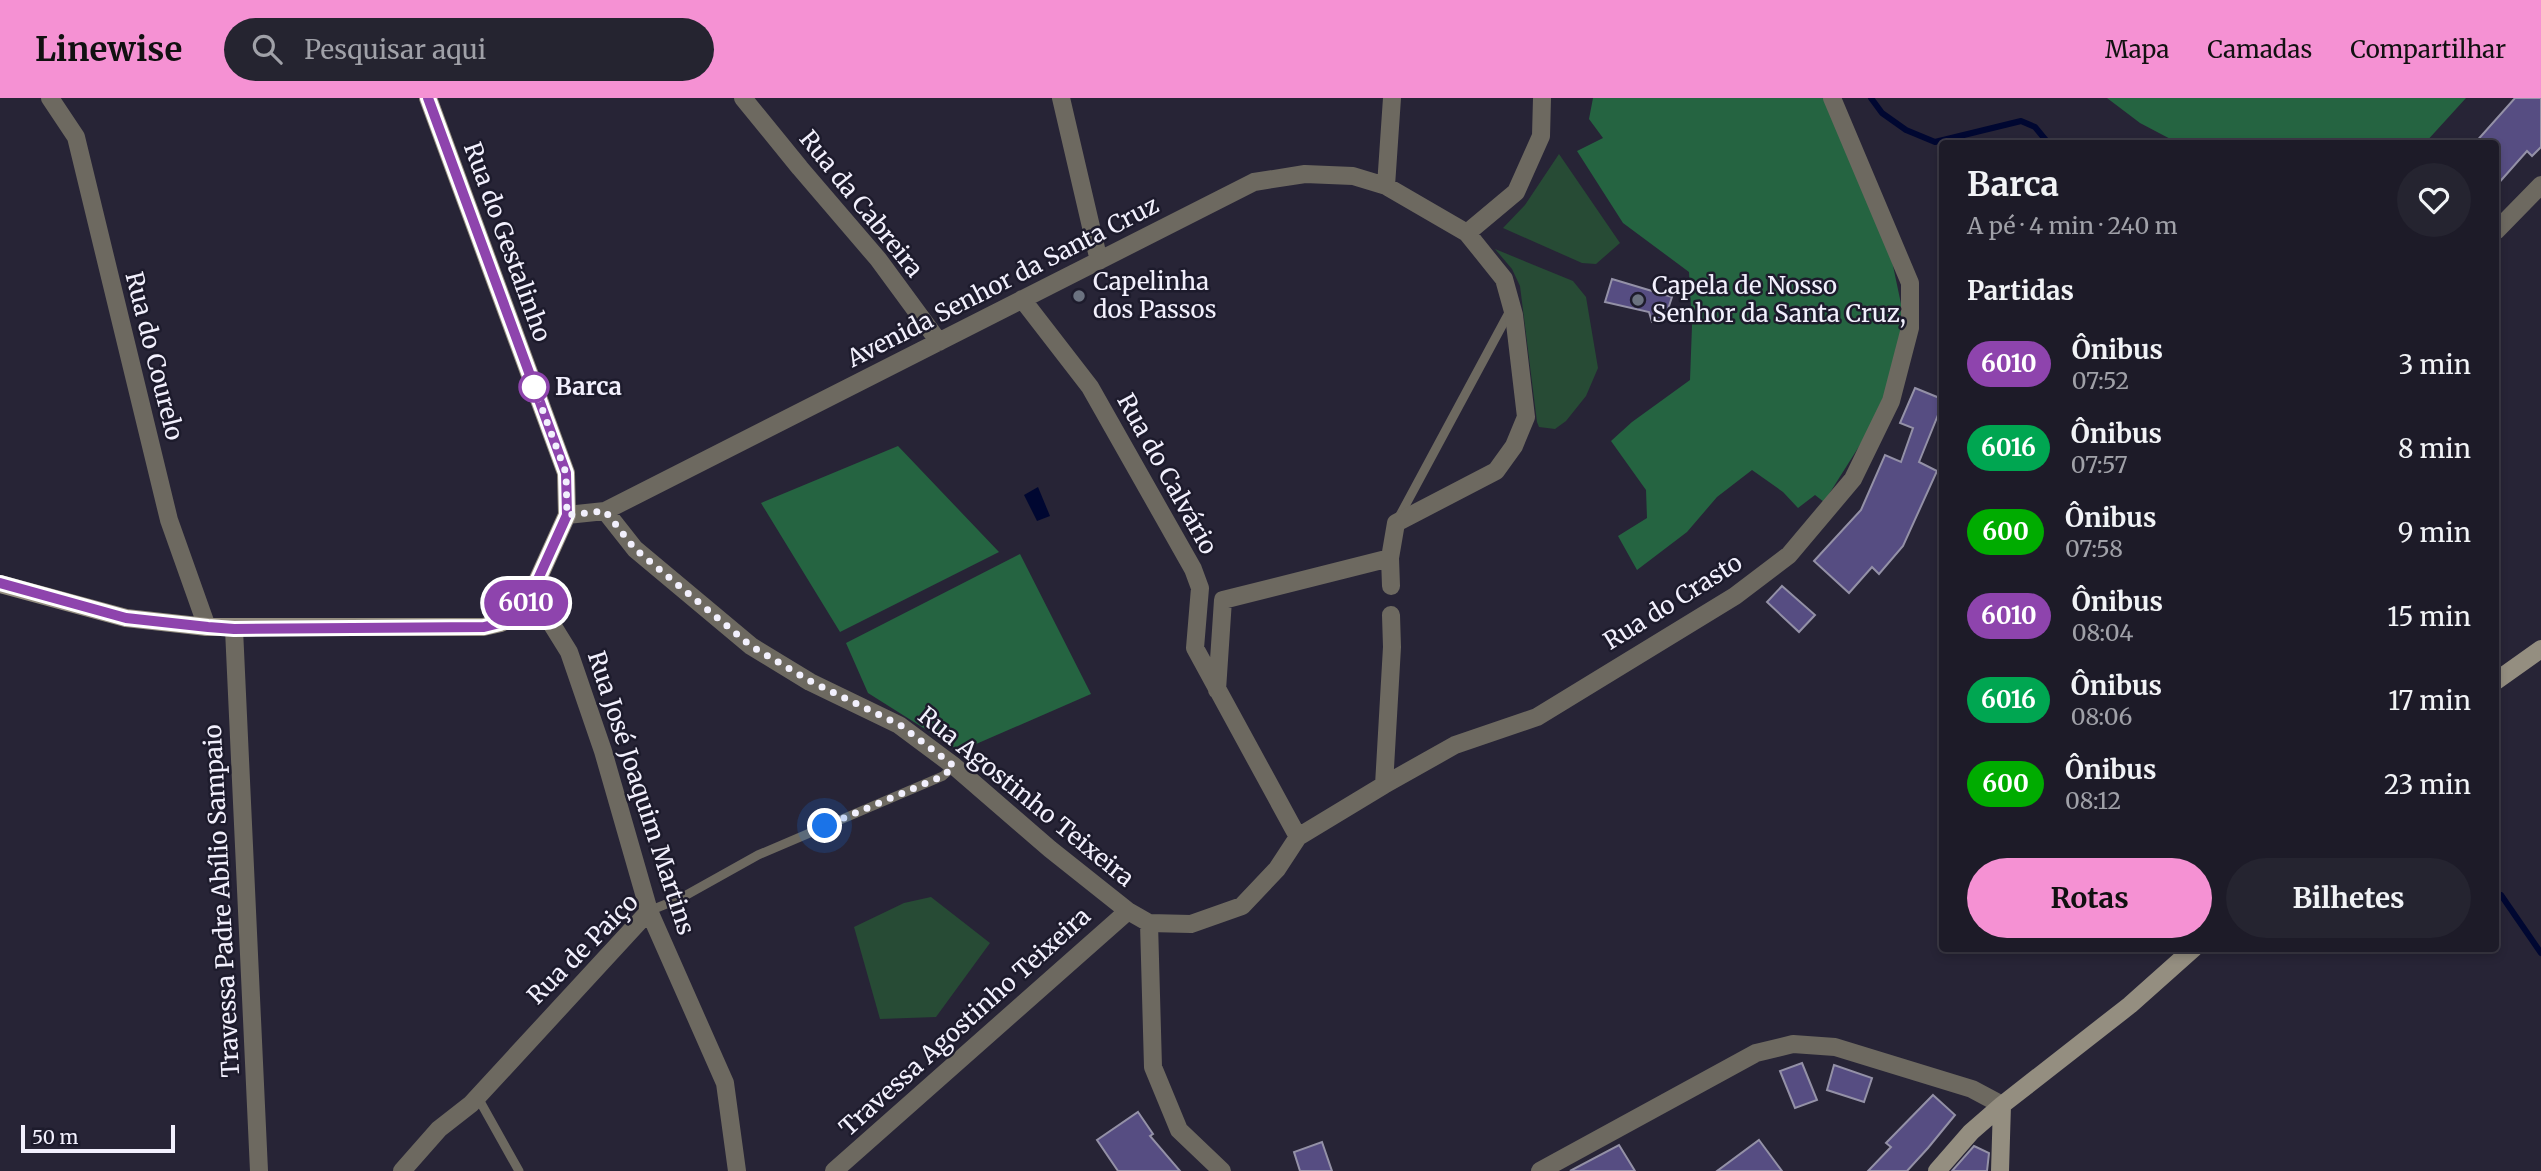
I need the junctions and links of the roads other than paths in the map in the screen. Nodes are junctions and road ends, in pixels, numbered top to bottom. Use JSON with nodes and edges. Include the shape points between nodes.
{"nodes":[{"id":1,"x":50,"y":98,"type":"edge"},
{"id":2,"x":428,"y":98,"type":"edge"},
{"id":3,"x":743,"y":98,"type":"edge"},
{"id":4,"x":1061,"y":98,"type":"edge"},
{"id":5,"x":1392,"y":98,"type":"edge"},
{"id":6,"x":1542,"y":98,"type":"edge"},
{"id":7,"x":1832,"y":98,"type":"edge"},
{"id":8,"x":2541,"y":185,"type":"edge"},
{"id":9,"x":1386,"y":186,"type":"junction"},
{"id":10,"x":2499,"y":228,"type":"edge"},
{"id":11,"x":1467,"y":233,"type":"junction"},
{"id":12,"x":1099,"y":261,"type":"junction"},
{"id":13,"x":1022,"y":299,"type":"junction"},
{"id":14,"x":1512,"y":307,"type":"junction"},
{"id":15,"x":940,"y":342,"type":"junction"},
{"id":16,"x":605,"y":511,"type":"junction"},
{"id":17,"x":567,"y":515,"type":"junction"},
{"id":18,"x":1396,"y":523,"type":"junction"},
{"id":19,"x":1390,"y":558,"type":"junction"},
{"id":20,"x":0,"y":584,"type":"edge"},
{"id":21,"x":1391,"y":586,"type":"dead end"},
{"id":22,"x":529,"y":599,"type":"junction"},
{"id":23,"x":1391,"y":615,"type":"dead end"},
{"id":24,"x":208,"y":627,"type":"junction"},
{"id":25,"x":234,"y":629,"type":"junction"},
{"id":26,"x":2541,"y":649,"type":"edge"},
{"id":27,"x":2499,"y":679,"type":"edge"},
{"id":28,"x":1216,"y":691,"type":"junction"},
{"id":29,"x":954,"y":766,"type":"junction"},
{"id":30,"x":1384,"y":785,"type":"junction"},
{"id":31,"x":1298,"y":837,"type":"junction"},
{"id":32,"x":649,"y":911,"type":"junction"},
{"id":33,"x":1128,"y":911,"type":"junction"},
{"id":34,"x":1149,"y":923,"type":"junction"},
{"id":35,"x":2190,"y":952,"type":"edge"},
{"id":36,"x":477,"y":1096,"type":"junction"},
{"id":37,"x":2002,"y":1105,"type":"junction"},
{"id":38,"x":258,"y":1171,"type":"edge"},
{"id":39,"x":402,"y":1171,"type":"edge"},
{"id":40,"x":519,"y":1171,"type":"edge"},
{"id":41,"x":737,"y":1171,"type":"edge"},
{"id":42,"x":834,"y":1171,"type":"edge"},
{"id":43,"x":1222,"y":1171,"type":"edge"},
{"id":44,"x":1540,"y":1171,"type":"edge"},
{"id":45,"x":1937,"y":1171,"type":"edge"},
{"id":46,"x":2000,"y":1171,"type":"edge"}],
"edges":[{"from":1,"to":24,"type":"street","name":"Rua do Courelo","via":[[76,137],[169,520]]},
{"from":2,"to":17,"type":"street","name":"Rua do Gestalinho","via":[[566,473]]},
{"from":3,"to":15,"type":"street","name":"Rua da Cabreira","via":[[878,259]]},
{"from":4,"to":12,"type":"street"},
{"from":5,"to":9,"type":"street"},
{"from":6,"to":11,"type":"street","via":[[1541,136],[1516,192]]},
{"from":7,"to":30,"type":"street","name":"Rua do Crasto","via":[[1910,283],[1910,328],[1891,401],[1853,479],[1789,555],[1735,596],[1537,718],[1455,745]]},
{"from":8,"to":10,"type":"street"},
{"from":9,"to":11,"type":"street","name":"Avenida Senhor da Santa Cruz"},
{"from":9,"to":12,"type":"street","name":"Avenida Senhor da Santa Cruz","via":[[1353,176],[1305,174],[1254,182]]},
{"from":11,"to":14,"type":"street","via":[[1504,279]]},
{"from":12,"to":13,"type":"street","name":"Avenida Senhor da Santa Cruz"},
{"from":13,"to":15,"type":"street","name":"Avenida Senhor da Santa Cruz"},
{"from":13,"to":28,"type":"street","name":"Rua do Calvário","via":[[1090,387],[1194,569],[1200,588],[1195,648]]},
{"from":14,"to":18,"type":"lane"},
{"from":14,"to":18,"type":"street","via":[[1525,417],[1514,446],[1496,471]]},
{"from":15,"to":16,"type":"street","name":"Avenida Senhor da Santa Cruz"},
{"from":16,"to":17,"type":"street","name":"Avenida Senhor da Santa Cruz"},
{"from":16,"to":29,"type":"street","name":"Rua Agostinho Teixeira","via":[[635,549],[751,646],[900,725]]},
{"from":17,"to":22,"type":"street","name":"Rua do Gestalinho"},
{"from":18,"to":19,"type":"street"},
{"from":19,"to":21,"type":"street"},
{"from":19,"to":28,"type":"street","via":[[1223,600]]},
{"from":20,"to":24,"type":"street","via":[[126,618]]},
{"from":22,"to":25,"type":"street","via":[[517,614],[484,627]]},
{"from":22,"to":32,"type":"street","name":"Rua José Joaquim Martins","via":[[569,652]]},
{"from":23,"to":30,"type":"street"},
{"from":24,"to":25,"type":"street"},
{"from":25,"to":38,"type":"street","name":"Travessa Padre Abílio Sampaio"},
{"from":26,"to":27,"type":"street"},
{"from":28,"to":31,"type":"street","name":"Rua do Calvário"},
{"from":29,"to":32,"type":"lane","name":"Rua de Paiço","via":[[943,776],[758,855]]},
{"from":29,"to":33,"type":"street","name":"Rua Agostinho Teixeira"},
{"from":30,"to":31,"type":"street","name":"Rua do Crasto"},
{"from":31,"to":34,"type":"street","name":"Rua do Crasto","via":[[1277,869],[1242,906],[1191,924]]},
{"from":32,"to":36,"type":"street","name":"Rua de Paiço"},
{"from":32,"to":41,"type":"street","name":"Rua José Joaquim Martins","via":[[724,1083]]},
{"from":33,"to":34,"type":"street","name":"Rua Agostinho Teixeira"},
{"from":33,"to":42,"type":"street","name":"Travessa Agostinho Teixeira"},
{"from":34,"to":43,"type":"street","via":[[1153,1067],[1179,1130]]},
{"from":35,"to":37,"type":"street"},
{"from":36,"to":39,"type":"street","name":"Rua de Paiço","via":[[439,1129]]},
{"from":36,"to":40,"type":"lane"},
{"from":37,"to":44,"type":"street","via":[[1972,1088],[1835,1048],[1793,1044],[1756,1053]]},
{"from":37,"to":45,"type":"street"},
{"from":37,"to":46,"type":"street"}]}
